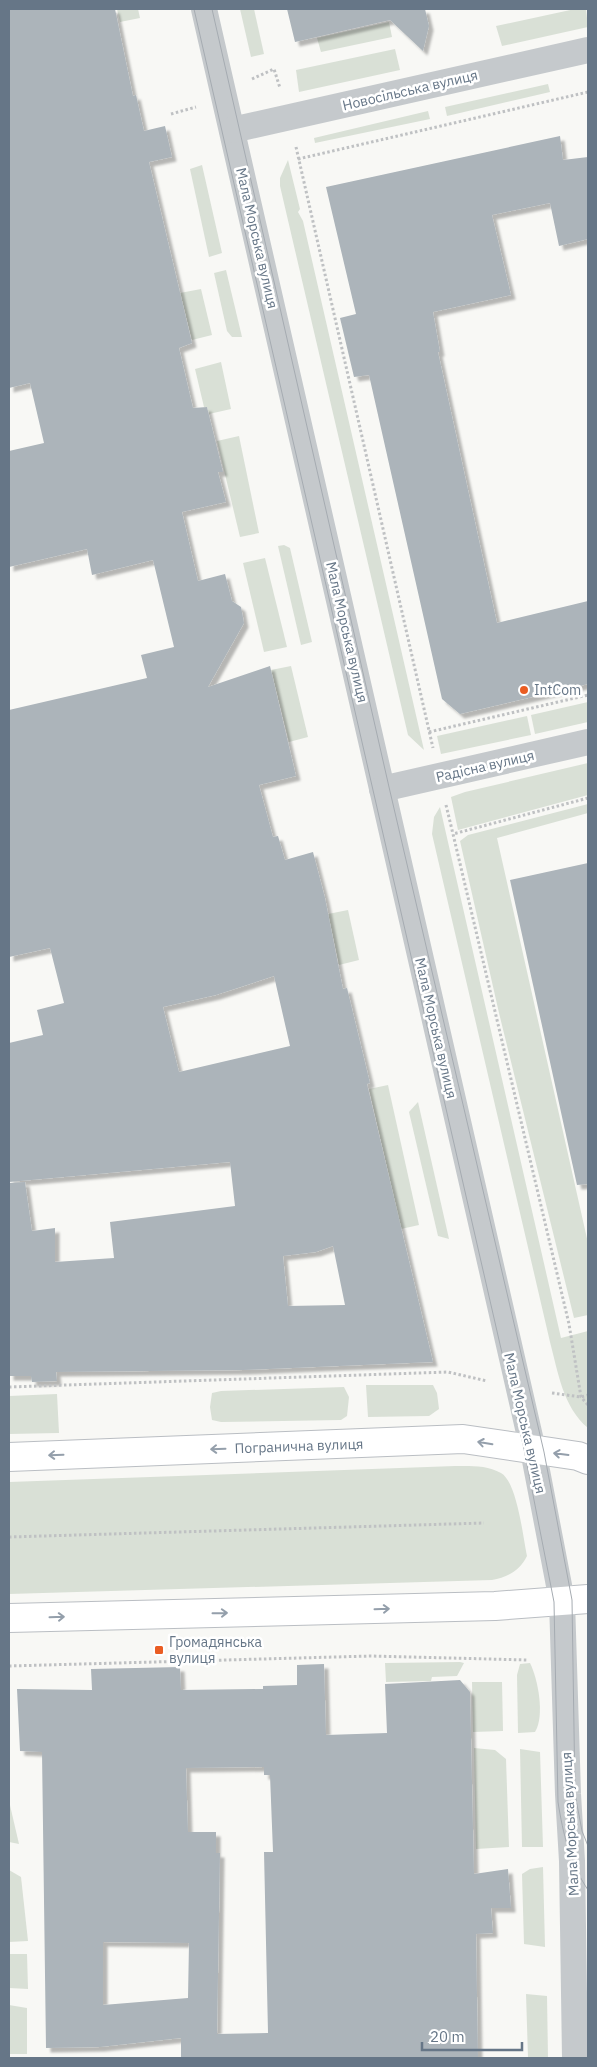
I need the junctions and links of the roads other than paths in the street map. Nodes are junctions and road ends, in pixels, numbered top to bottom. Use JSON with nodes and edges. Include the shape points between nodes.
{"nodes":[{"id":1,"x":204,"y":9,"type":"edge"},
{"id":2,"x":588,"y":50,"type":"edge"},
{"id":3,"x":232,"y":130,"type":"junction"},
{"id":4,"x":588,"y":742,"type":"edge"},
{"id":5,"x":382,"y":790,"type":"junction"},
{"id":6,"x":533,"y":1450,"type":"junction"},
{"id":7,"x":9,"y":1456,"type":"edge"},
{"id":8,"x":588,"y":1460,"type":"edge"},
{"id":9,"x":575,"y":1600,"type":"edge"},
{"id":10,"x":9,"y":1618,"type":"edge"},
{"id":11,"x":581,"y":1949,"type":"edge"},
{"id":12,"x":575,"y":2058,"type":"edge"}],
"edges":[{"from":1,"to":3,"type":"street","name":"Мала Морська вулиця"},
{"from":2,"to":3,"type":"street","name":"Новосільська вулиця"},
{"from":3,"to":5,"type":"street","name":"Мала Морська вулиця"},
{"from":4,"to":5,"type":"street","name":"Радісна вулиця"},
{"from":5,"to":6,"type":"street","name":"Мала Морська вулиця"},
{"from":6,"to":7,"type":"main road","name":"Погранична вулиця","one_way":true,"via":[[463,1439]]},
{"from":8,"to":6,"type":"main road","name":"Погранична вулиця","one_way":true},
{"from":6,"to":9,"type":"street","name":"Мала Морська вулиця"},
{"from":10,"to":9,"type":"main road","one_way":true,"via":[[485,1606]]},
{"from":9,"to":11,"type":"street","name":"Мала Морська вулиця","via":[[568,1794]]},
{"from":11,"to":12,"type":"street","name":"Мала Морська вулиця"}]}
